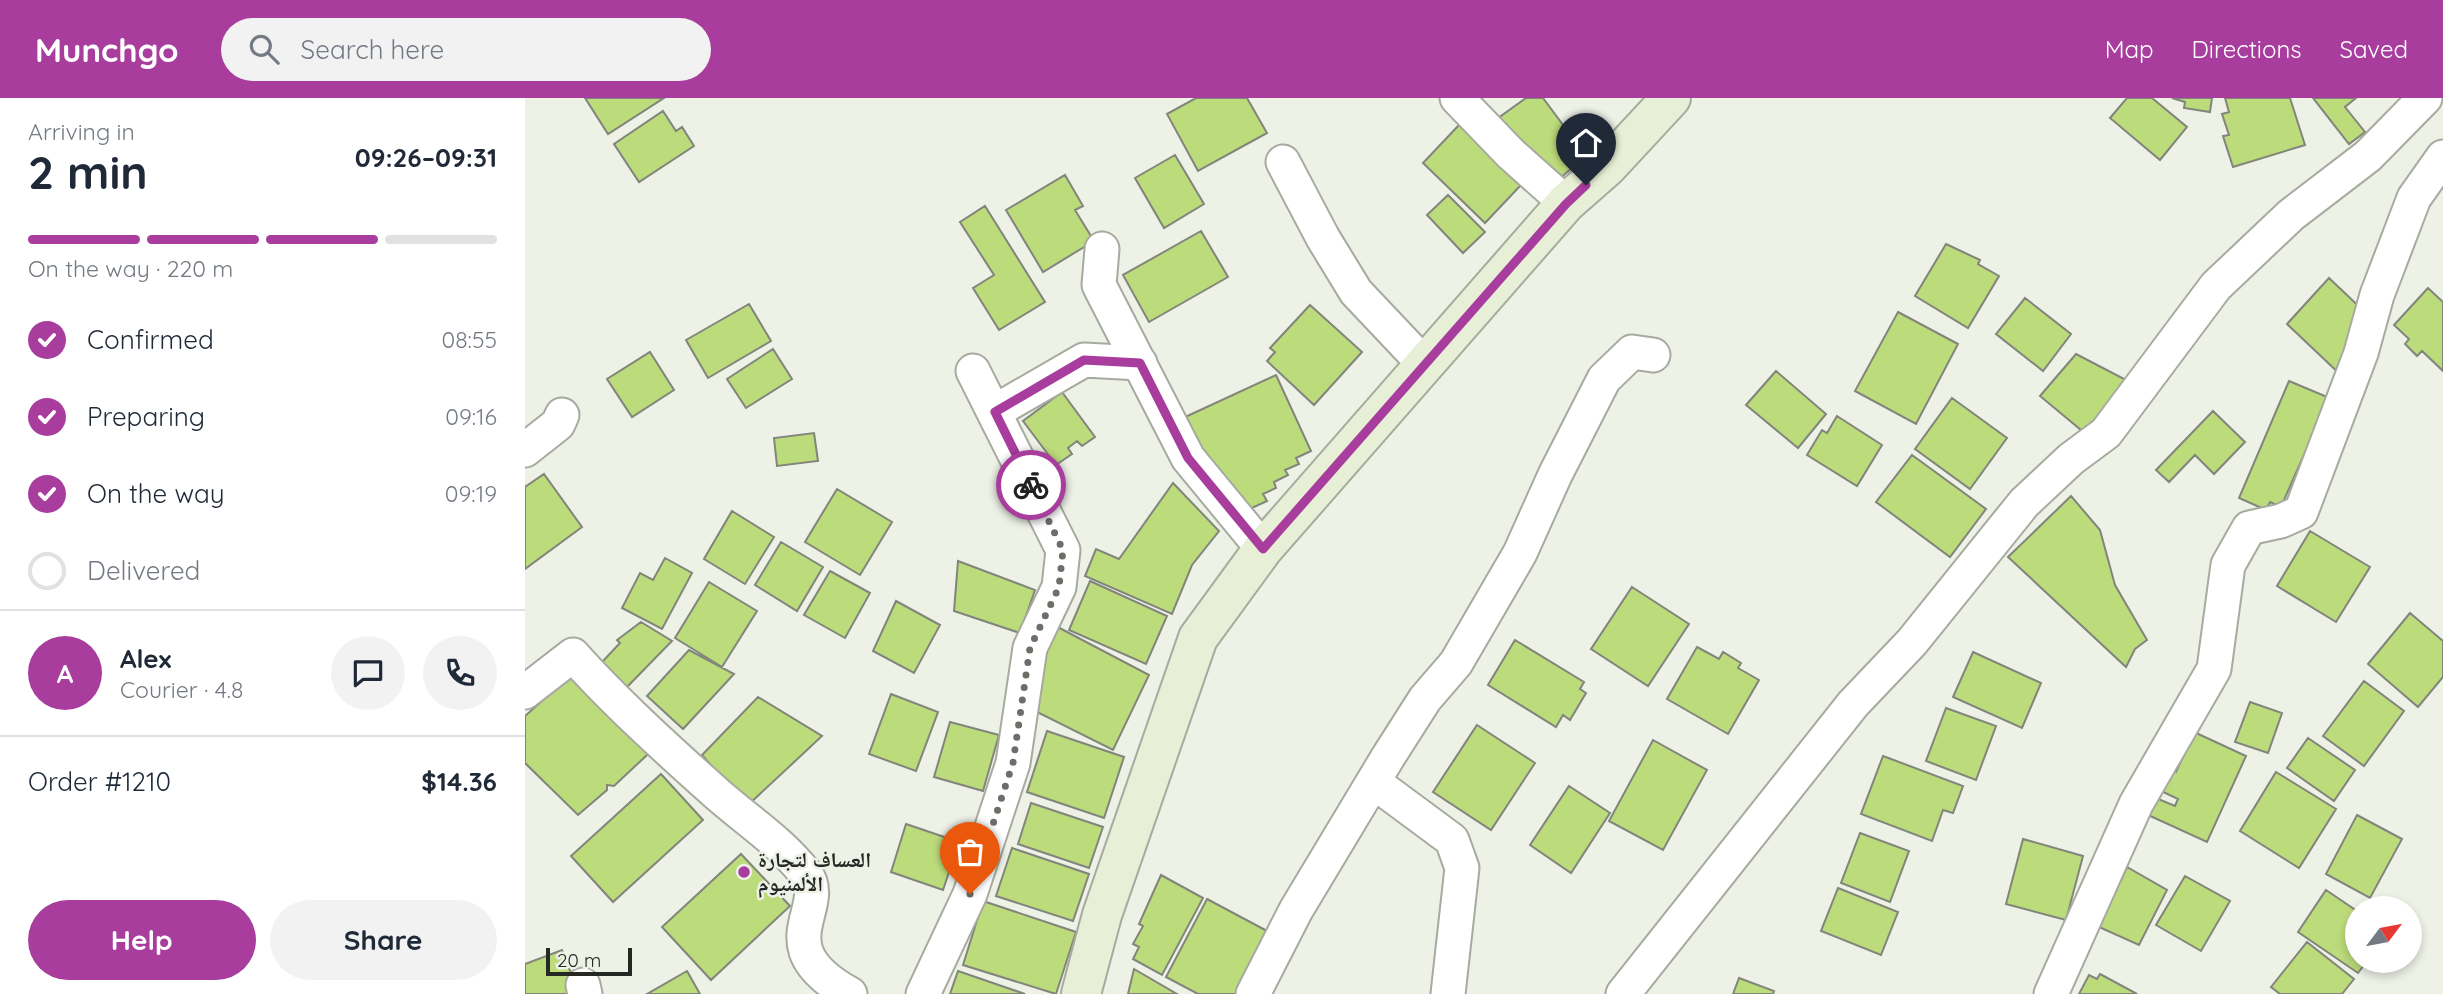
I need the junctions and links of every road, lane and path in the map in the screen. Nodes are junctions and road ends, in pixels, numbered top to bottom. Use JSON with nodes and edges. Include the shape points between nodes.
{"nodes":[{"id":1,"x":1457,"y":98,"type":"edge"},
{"id":2,"x":1671,"y":98,"type":"edge"},
{"id":3,"x":2425,"y":98,"type":"edge"},
{"id":4,"x":2443,"y":157,"type":"edge"},
{"id":5,"x":1283,"y":162,"type":"dead end"},
{"id":6,"x":1566,"y":204,"type":"junction"},
{"id":7,"x":1102,"y":249,"type":"dead end"},
{"id":8,"x":1653,"y":355,"type":"dead end"},
{"id":9,"x":1140,"y":363,"type":"junction"},
{"id":10,"x":1426,"y":366,"type":"junction"},
{"id":11,"x":973,"y":371,"type":"dead end"},
{"id":12,"x":995,"y":412,"type":"junction"},
{"id":13,"x":562,"y":415,"type":"dead end"},
{"id":14,"x":525,"y":450,"type":"edge"},
{"id":15,"x":1263,"y":549,"type":"junction"},
{"id":16,"x":525,"y":692,"type":"edge"},
{"id":17,"x":1375,"y":783,"type":"junction"},
{"id":18,"x":850,"y":994,"type":"edge"},
{"id":19,"x":923,"y":994,"type":"edge"},
{"id":20,"x":1081,"y":994,"type":"edge"},
{"id":21,"x":1253,"y":994,"type":"edge"},
{"id":22,"x":1448,"y":994,"type":"edge"},
{"id":23,"x":1623,"y":994,"type":"edge"},
{"id":24,"x":2051,"y":994,"type":"edge"}],
"edges":[{"from":1,"to":6,"type":"street"},
{"from":2,"to":6,"type":"main road"},
{"from":3,"to":23,"type":"street","via":[[2368,156],[2291,215],[2216,286],[2106,433],[2024,503],[1912,642],[1853,704]]},
{"from":4,"to":24,"type":"street","via":[[2414,198],[2301,512],[2249,528],[2228,565],[2214,669],[2136,804]]},
{"from":5,"to":10,"type":"street","via":[[1356,292]]},
{"from":6,"to":10,"type":"main road"},
{"from":7,"to":9,"type":"street","via":[[1099,285]]},
{"from":8,"to":17,"type":"street","via":[[1632,352],[1604,379],[1514,564],[1456,663],[1425,699]]},
{"from":9,"to":12,"type":"street","via":[[1084,360]]},
{"from":9,"to":15,"type":"street","via":[[1188,458]]},
{"from":10,"to":15,"type":"main road"},
{"from":11,"to":12,"type":"street"},
{"from":12,"to":19,"type":"street","via":[[1063,550],[1059,587],[1030,648],[1009,774],[970,894]]},
{"from":13,"to":14,"type":"street","via":[[558,424]]},
{"from":15,"to":20,"type":"main road","via":[[1198,638],[1102,915]]},
{"from":16,"to":18,"type":"street","via":[[573,655],[777,844],[808,876],[804,953]]},
{"from":17,"to":21,"type":"street","via":[[1296,910]]},
{"from":17,"to":22,"type":"street","via":[[1452,840],[1459,859],[1462,868]]}]}
